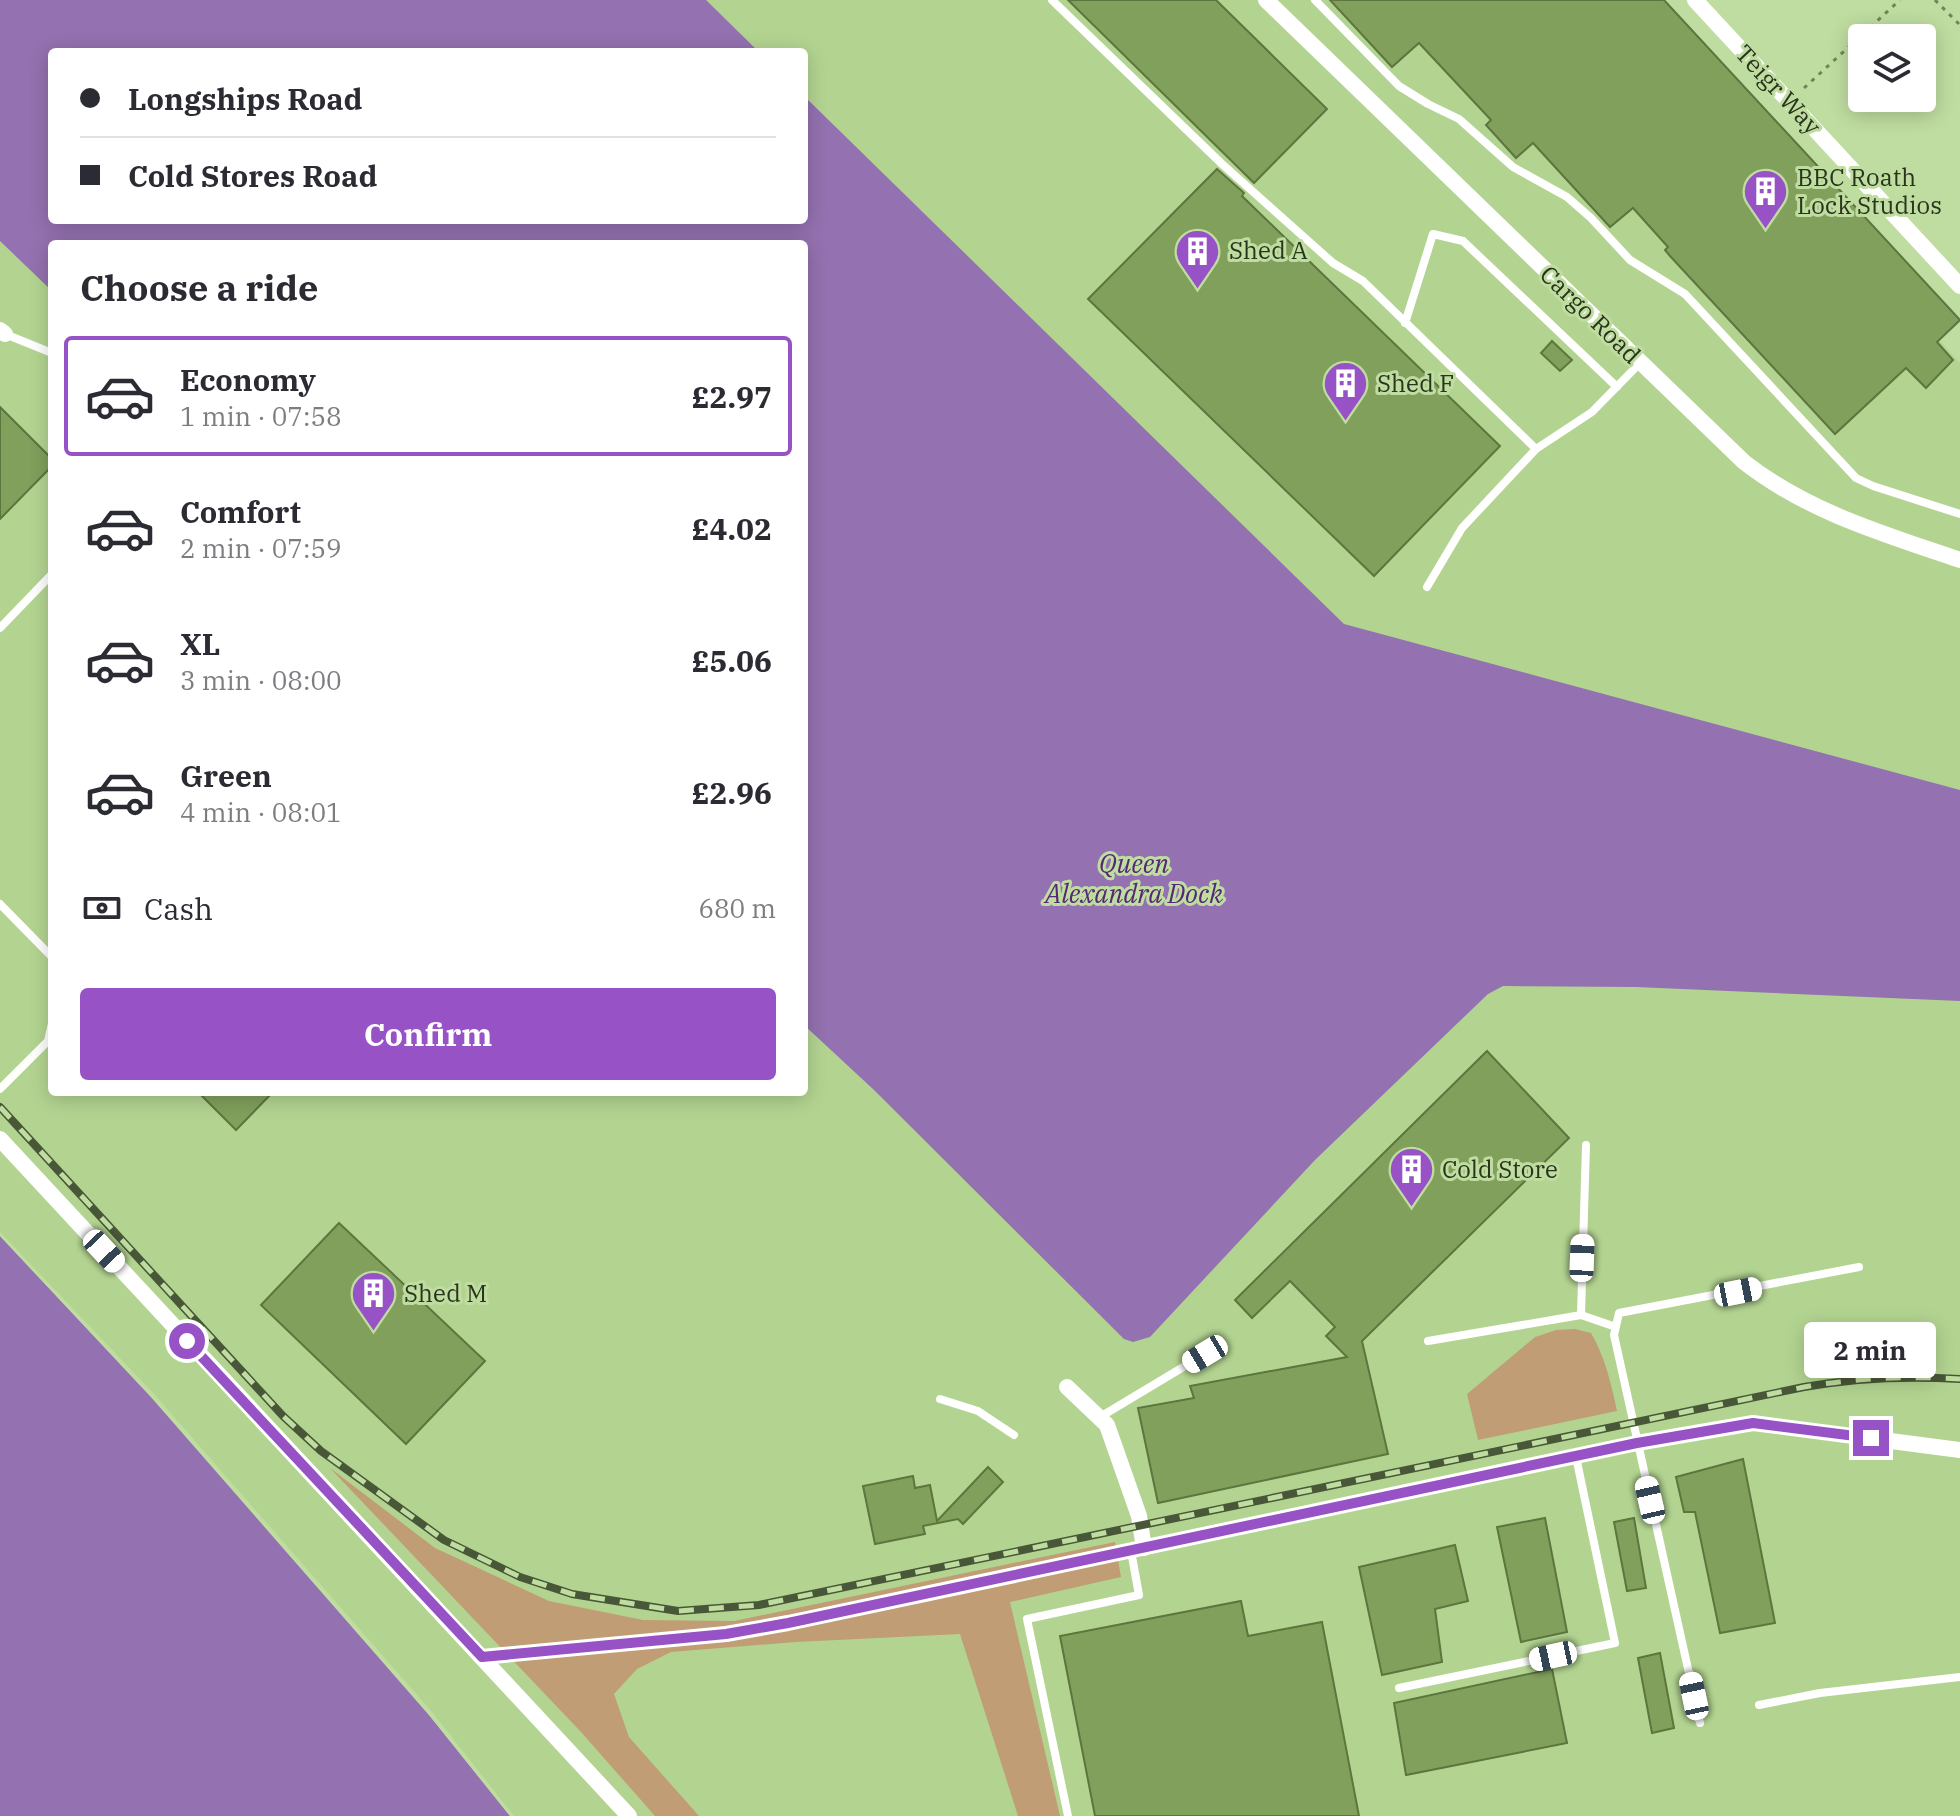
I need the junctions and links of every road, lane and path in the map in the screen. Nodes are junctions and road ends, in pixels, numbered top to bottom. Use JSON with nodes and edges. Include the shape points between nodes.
{"nodes":[{"id":1,"x":1052,"y":0,"type":"edge"},
{"id":2,"x":1266,"y":0,"type":"edge"},
{"id":3,"x":1315,"y":0,"type":"edge"},
{"id":4,"x":1695,"y":0,"type":"edge"},
{"id":5,"x":1900,"y":0,"type":"edge"},
{"id":6,"x":1935,"y":0,"type":"edge"},
{"id":7,"x":1960,"y":25,"type":"edge"},
{"id":8,"x":1804,"y":88,"type":"dead end"},
{"id":9,"x":1960,"y":286,"type":"edge"},
{"id":10,"x":1405,"y":323,"type":"junction"},
{"id":11,"x":2,"y":332,"type":"edge"},
{"id":12,"x":48,"y":351,"type":"edge"},
{"id":13,"x":1640,"y":363,"type":"junction"},
{"id":14,"x":1617,"y":387,"type":"junction"},
{"id":15,"x":1536,"y":449,"type":"junction"},
{"id":16,"x":1960,"y":514,"type":"edge"},
{"id":17,"x":1960,"y":560,"type":"edge"},
{"id":18,"x":48,"y":578,"type":"edge"},
{"id":19,"x":1427,"y":587,"type":"dead end"},
{"id":20,"x":0,"y":628,"type":"edge"},
{"id":21,"x":0,"y":904,"type":"edge"},
{"id":22,"x":48,"y":953,"type":"edge"},
{"id":23,"x":48,"y":1041,"type":"edge"},
{"id":24,"x":0,"y":1089,"type":"edge"},
{"id":25,"x":0,"y":1139,"type":"edge"},
{"id":26,"x":1586,"y":1145,"type":"dead end"},
{"id":27,"x":1859,"y":1267,"type":"dead end"},
{"id":28,"x":1581,"y":1315,"type":"junction"},
{"id":29,"x":1616,"y":1327,"type":"junction"},
{"id":30,"x":1428,"y":1341,"type":"dead end"},
{"id":31,"x":1205,"y":1354,"type":"dead end"},
{"id":32,"x":1067,"y":1387,"type":"dead end"},
{"id":33,"x":940,"y":1399,"type":"dead end"},
{"id":34,"x":1099,"y":1417,"type":"junction"},
{"id":35,"x":1014,"y":1435,"type":"dead end"},
{"id":36,"x":1637,"y":1443,"type":"junction"},
{"id":37,"x":1960,"y":1450,"type":"edge"},
{"id":38,"x":1576,"y":1457,"type":"junction"},
{"id":39,"x":1138,"y":1549,"type":"junction"},
{"id":40,"x":482,"y":1657,"type":"junction"},
{"id":41,"x":1960,"y":1677,"type":"edge"},
{"id":42,"x":1399,"y":1688,"type":"dead end"},
{"id":43,"x":1759,"y":1705,"type":"dead end"},
{"id":44,"x":1700,"y":1723,"type":"dead end"},
{"id":45,"x":629,"y":1816,"type":"edge"},
{"id":46,"x":1068,"y":1816,"type":"edge"}],
"edges":[{"from":1,"to":10,"type":"lane","via":[[1222,164],[1333,263],[1363,281]]},
{"from":2,"to":13,"type":"street","name":"Cargo Road"},
{"from":3,"to":16,"type":"lane","via":[[1399,86],[1459,119],[1513,167],[1567,197],[1630,260],[1685,294],[1856,478]]},
{"from":4,"to":9,"type":"street","name":"Teigr Way"},
{"from":5,"to":8,"type":"path"},
{"from":6,"to":7,"type":"path"},
{"from":10,"to":14,"type":"lane","via":[[1433,234],[1463,241]]},
{"from":10,"to":15,"type":"lane"},
{"from":11,"to":12,"type":"lane"},
{"from":13,"to":14,"type":"lane"},
{"from":13,"to":17,"type":"street","name":"Cargo Road","via":[[1773,484],[1852,523]]},
{"from":14,"to":15,"type":"lane","via":[[1592,412]]},
{"from":15,"to":19,"type":"lane","via":[[1462,528]]},
{"from":18,"to":20,"type":"lane"},
{"from":21,"to":22,"type":"lane"},
{"from":23,"to":24,"type":"lane"},
{"from":25,"to":40,"type":"street"},
{"from":26,"to":28,"type":"lane"},
{"from":27,"to":29,"type":"lane","via":[[1619,1313]]},
{"from":28,"to":29,"type":"lane"},
{"from":28,"to":30,"type":"lane"},
{"from":29,"to":36,"type":"lane"},
{"from":31,"to":34,"type":"lane"},
{"from":32,"to":34,"type":"street"},
{"from":33,"to":35,"type":"lane","via":[[978,1411]]},
{"from":34,"to":39,"type":"street","via":[[1107,1425],[1141,1525]]},
{"from":36,"to":37,"type":"street","via":[[1753,1423]]},
{"from":36,"to":38,"type":"street"},
{"from":36,"to":44,"type":"lane"},
{"from":38,"to":39,"type":"street"},
{"from":38,"to":42,"type":"lane","via":[[1615,1643]]},
{"from":39,"to":40,"type":"street","via":[[726,1634]]},
{"from":39,"to":46,"type":"lane","via":[[1139,1595],[1027,1619]]},
{"from":40,"to":45,"type":"street"},
{"from":41,"to":43,"type":"lane"}]}
